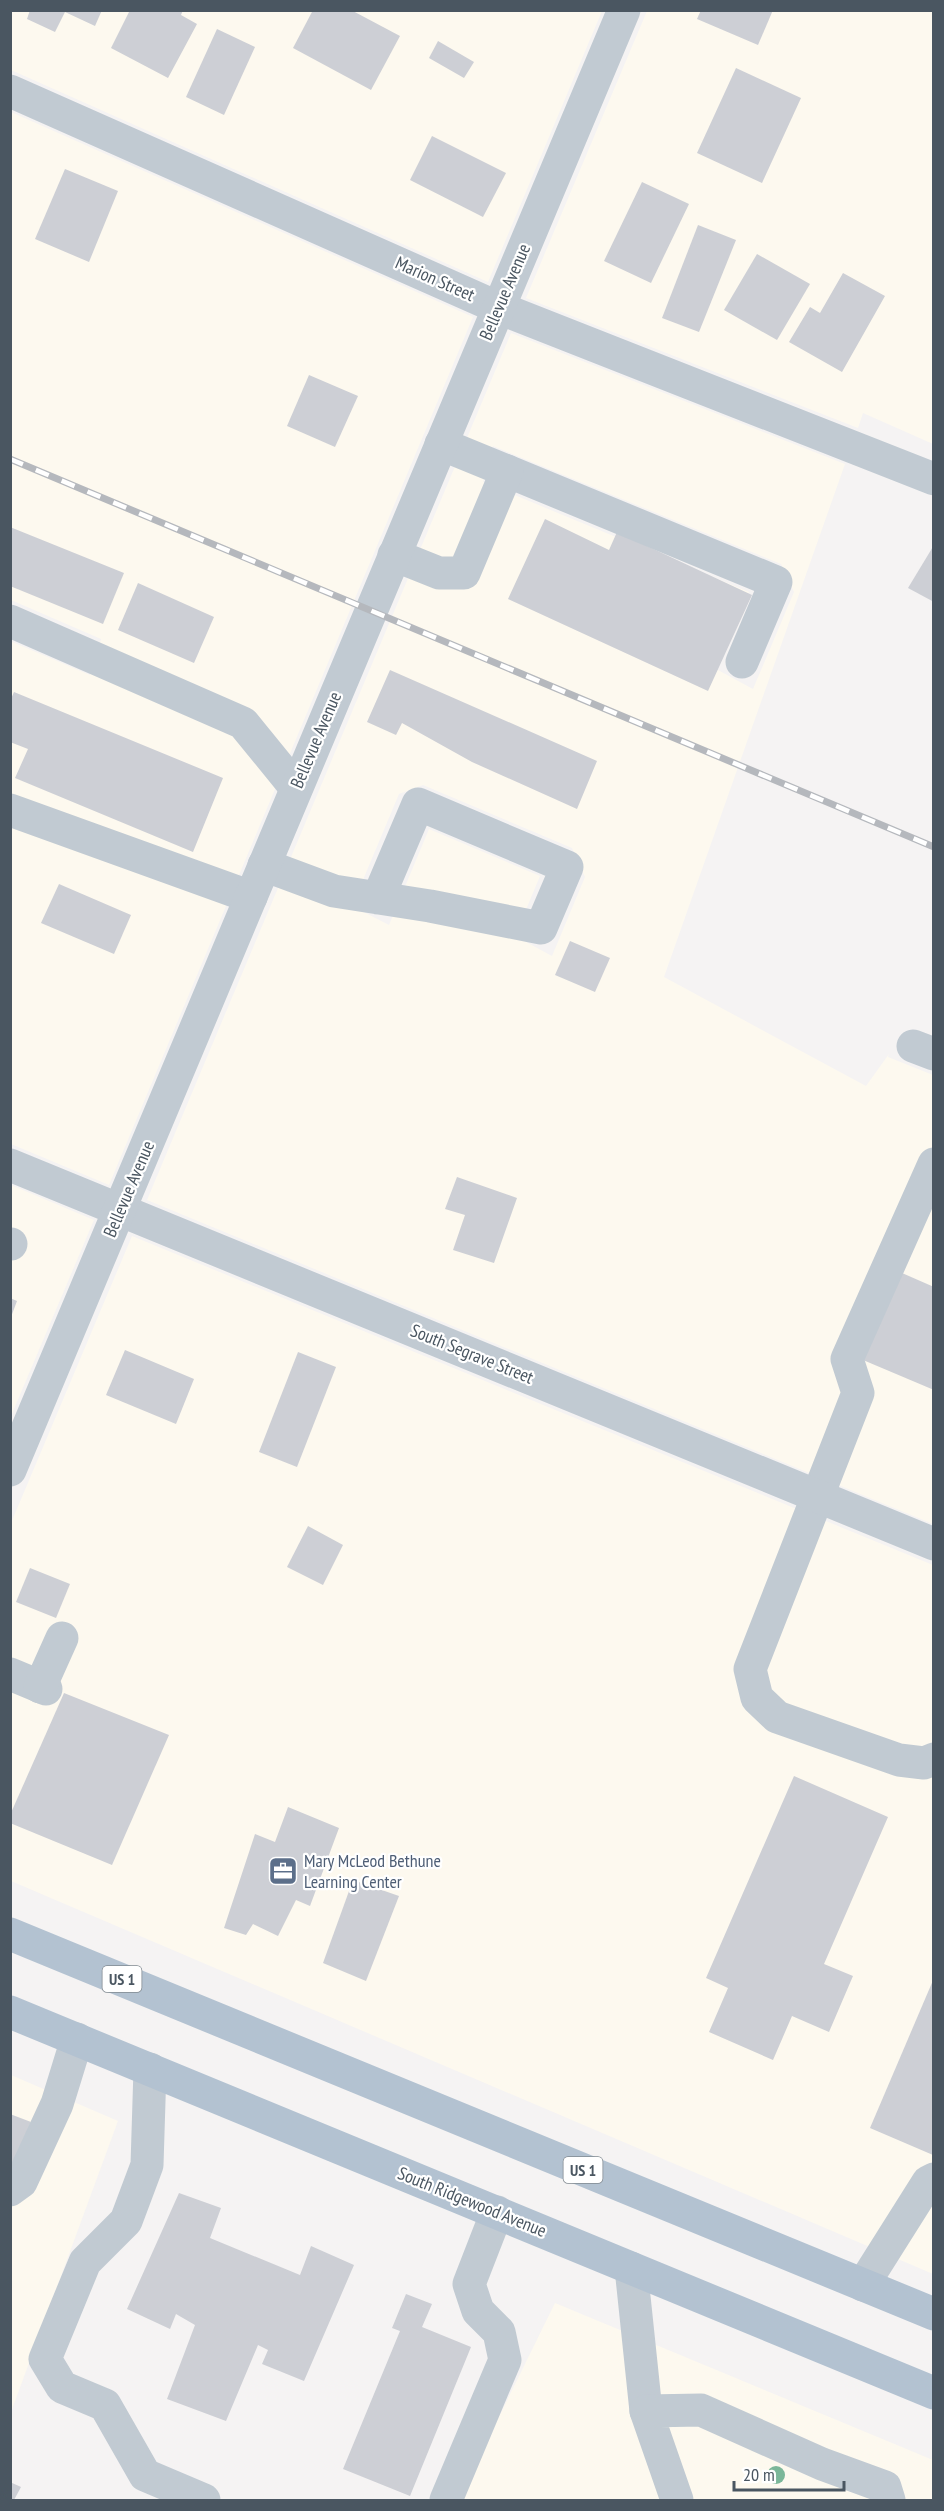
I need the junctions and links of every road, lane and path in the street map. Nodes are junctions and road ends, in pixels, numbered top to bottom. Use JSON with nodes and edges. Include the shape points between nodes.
{"nodes":[{"id":1,"x":624,"y":10,"type":"edge"},
{"id":2,"x":10,"y":91,"type":"edge"},
{"id":3,"x":499,"y":308,"type":"junction"},
{"id":4,"x":441,"y":444,"type":"junction"},
{"id":5,"x":507,"y":471,"type":"junction"},
{"id":6,"x":933,"y":479,"type":"edge"},
{"id":7,"x":394,"y":555,"type":"junction"},
{"id":8,"x":10,"y":621,"type":"edge"},
{"id":9,"x":742,"y":662,"type":"dead end"},
{"id":10,"x":296,"y":788,"type":"junction"},
{"id":11,"x":10,"y":810,"type":"edge"},
{"id":12,"x":264,"y":865,"type":"junction"},
{"id":13,"x":251,"y":897,"type":"junction"},
{"id":14,"x":378,"y":898,"type":"junction"},
{"id":15,"x":933,"y":1164,"type":"edge"},
{"id":16,"x":10,"y":1165,"type":"edge"},
{"id":17,"x":121,"y":1210,"type":"junction"},
{"id":18,"x":18,"y":1433,"type":"edge"},
{"id":19,"x":10,"y":1470,"type":"edge"},
{"id":20,"x":816,"y":1496,"type":"junction"},
{"id":21,"x":933,"y":1544,"type":"edge"},
{"id":22,"x":62,"y":1638,"type":"dead end"},
{"id":23,"x":32,"y":1683,"type":"edge"},
{"id":24,"x":933,"y":1759,"type":"edge"},
{"id":25,"x":10,"y":1934,"type":"edge"},
{"id":26,"x":10,"y":2012,"type":"edge"},
{"id":27,"x":76,"y":2039,"type":"junction"},
{"id":28,"x":150,"y":2069,"type":"junction"},
{"id":29,"x":933,"y":2179,"type":"edge"},
{"id":30,"x":10,"y":2190,"type":"edge"},
{"id":31,"x":497,"y":2212,"type":"junction"},
{"id":32,"x":631,"y":2268,"type":"junction"},
{"id":33,"x":863,"y":2285,"type":"junction"},
{"id":34,"x":933,"y":2314,"type":"edge"},
{"id":35,"x":933,"y":2393,"type":"edge"},
{"id":36,"x":646,"y":2411,"type":"junction"},
{"id":37,"x":680,"y":2493,"type":"edge"},
{"id":38,"x":204,"y":2500,"type":"edge"},
{"id":39,"x":446,"y":2500,"type":"edge"},
{"id":40,"x":889,"y":2500,"type":"edge"}],
"edges":[{"from":1,"to":3,"type":"street","name":"Bellevue Avenue"},
{"from":2,"to":3,"type":"street","name":"Marion Street"},
{"from":3,"to":4,"type":"street","name":"Bellevue Avenue"},
{"from":3,"to":6,"type":"street","name":"Marion Street"},
{"from":4,"to":5,"type":"street"},
{"from":4,"to":7,"type":"street","name":"Bellevue Avenue"},
{"from":5,"to":7,"type":"street","via":[[464,573],[439,573]]},
{"from":5,"to":9,"type":"street","via":[[776,582]]},
{"from":7,"to":10,"type":"street","name":"Bellevue Avenue"},
{"from":8,"to":10,"type":"street","via":[[243,723]]},
{"from":10,"to":12,"type":"street","name":"Bellevue Avenue"},
{"from":11,"to":13,"type":"street"},
{"from":12,"to":13,"type":"street","name":"Bellevue Avenue"},
{"from":12,"to":14,"type":"street","via":[[334,891]]},
{"from":13,"to":17,"type":"street","name":"Bellevue Avenue"},
{"from":14,"to":14,"type":"street","via":[[418,804],[567,867],[541,928]]},
{"from":15,"to":20,"type":"street","via":[[847,1359],[858,1393]]},
{"from":16,"to":17,"type":"street","name":"South Segrave Street"},
{"from":17,"to":18,"type":"street","name":"Bellevue Avenue"},
{"from":17,"to":20,"type":"street","name":"South Segrave Street"},
{"from":18,"to":19,"type":"street","name":"Bellevue Avenue"},
{"from":20,"to":21,"type":"street","name":"South Segrave Street"},
{"from":20,"to":24,"type":"street","via":[[750,1669],[757,1698],[777,1717],[899,1760],[924,1764]]},
{"from":22,"to":23,"type":"street"},
{"from":25,"to":33,"type":"main road","number":"US 1"},
{"from":26,"to":27,"type":"main road","name":"South Ridgewood Avenue"},
{"from":27,"to":28,"type":"main road","name":"South Ridgewood Avenue"},
{"from":27,"to":30,"type":"street","via":[[57,2104],[21,2182]]},
{"from":28,"to":31,"type":"main road","name":"South Ridgewood Avenue"},
{"from":28,"to":38,"type":"street","via":[[147,2165],[126,2221],[85,2262],[45,2359],[62,2387],[105,2405],[145,2475]]},
{"from":29,"to":33,"type":"street"},
{"from":31,"to":32,"type":"main road","name":"South Ridgewood Avenue"},
{"from":31,"to":39,"type":"street","via":[[469,2284],[478,2311],[499,2332],[505,2360]]},
{"from":32,"to":35,"type":"main road","name":"South Ridgewood Avenue"},
{"from":32,"to":36,"type":"street"},
{"from":33,"to":34,"type":"main road","number":"US 1"},
{"from":36,"to":37,"type":"street"},
{"from":36,"to":40,"type":"street","via":[[701,2410],[822,2464],[885,2487]]}]}
